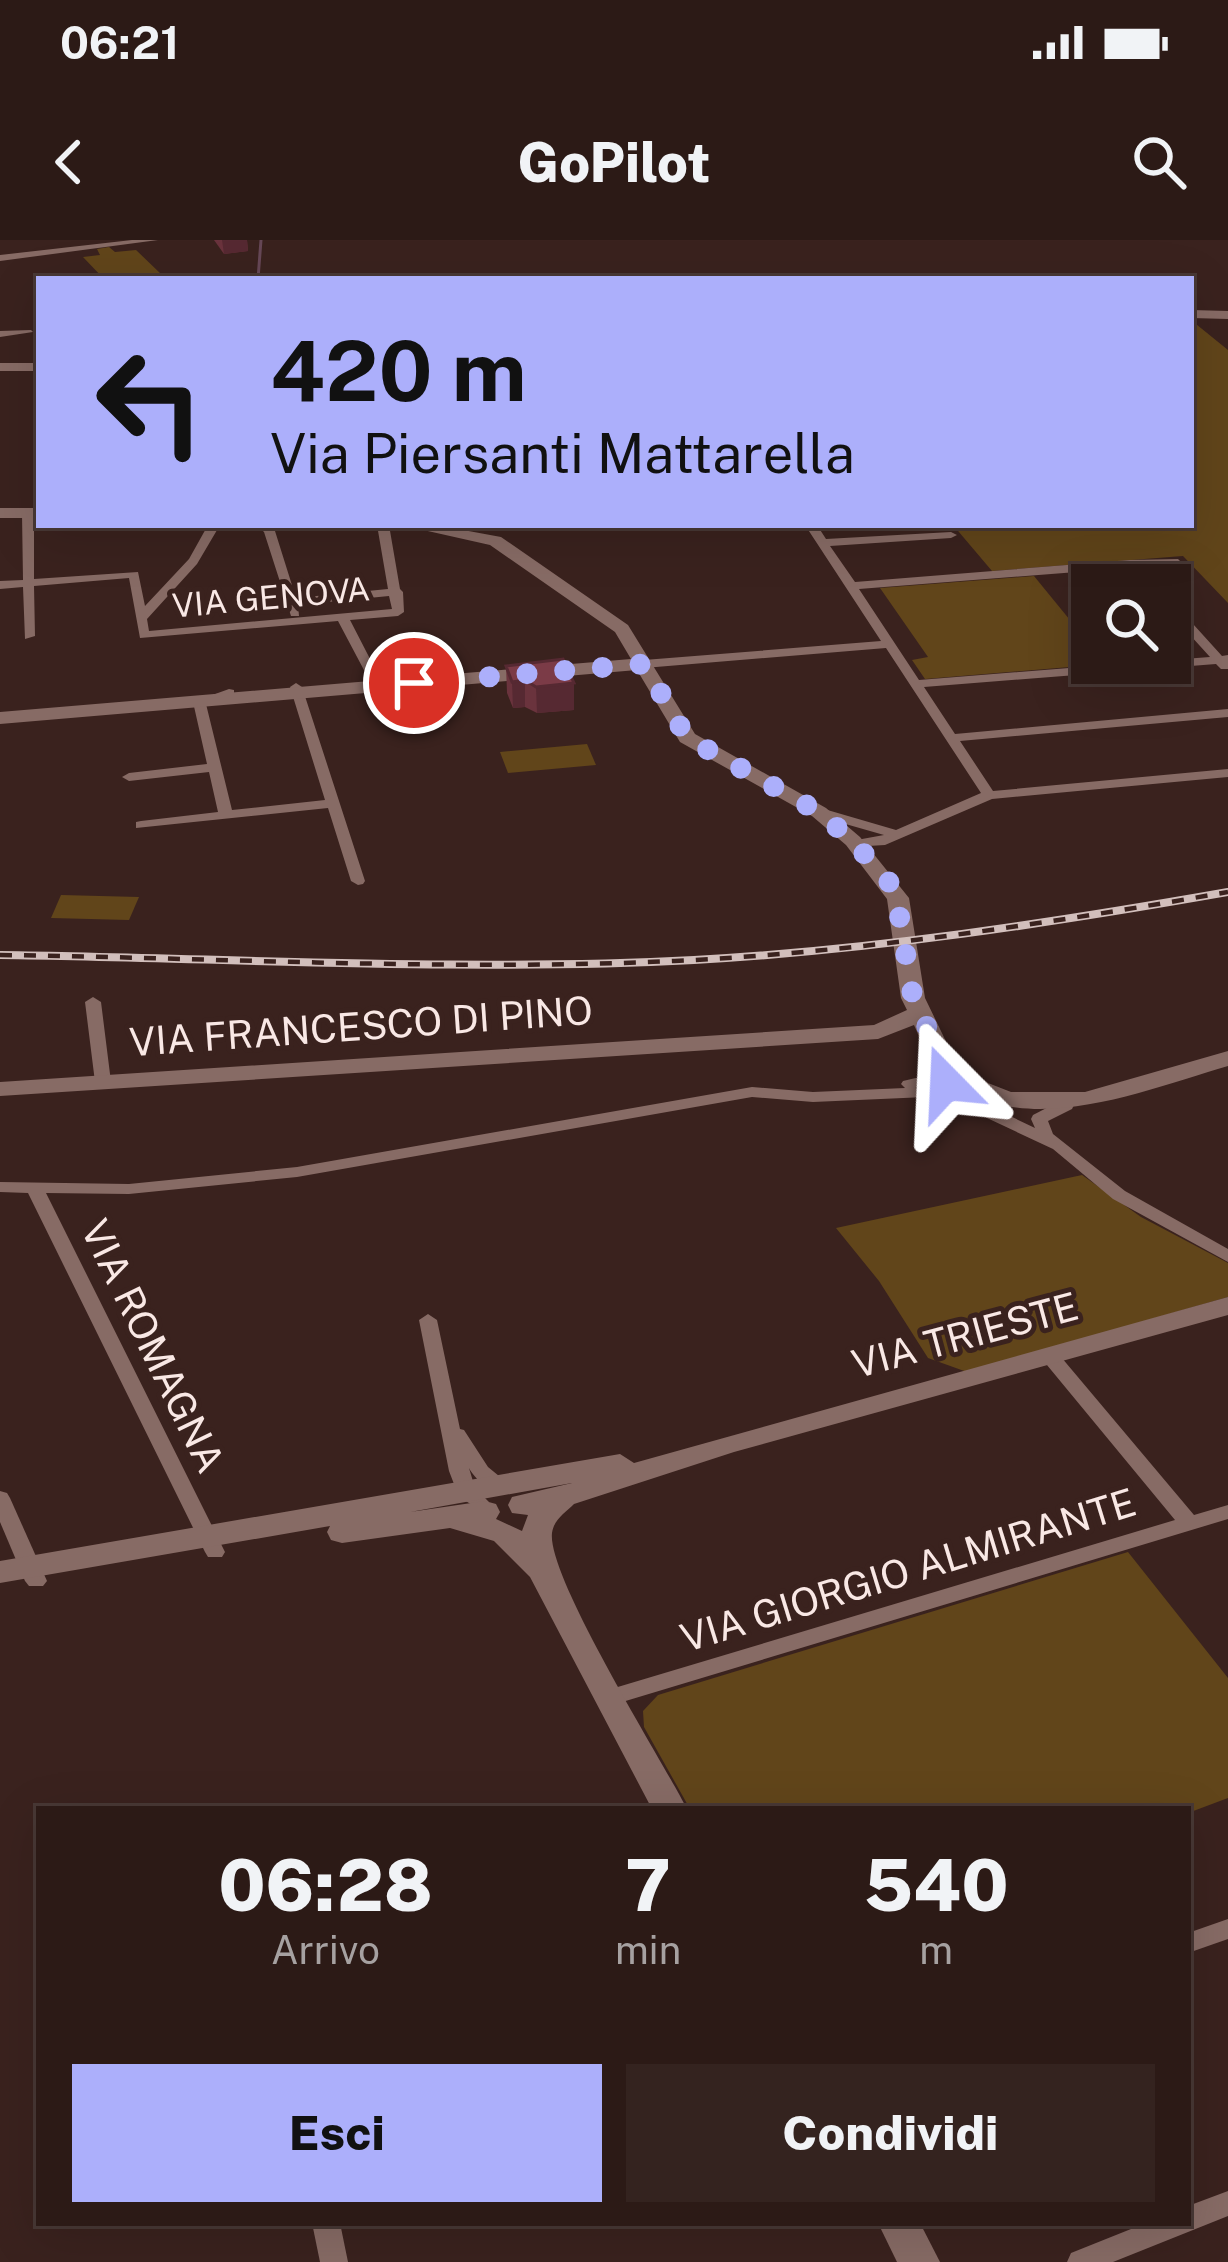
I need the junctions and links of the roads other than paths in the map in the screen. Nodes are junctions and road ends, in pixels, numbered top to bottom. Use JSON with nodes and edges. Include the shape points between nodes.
{"nodes":[{"id":1,"x":154,"y":240,"type":"edge"},
{"id":2,"x":0,"y":259,"type":"edge"},
{"id":3,"x":1194,"y":314,"type":"edge"},
{"id":4,"x":1228,"y":315,"type":"edge"},
{"id":5,"x":28,"y":332,"type":"dead end"},
{"id":6,"x":0,"y":334,"type":"edge"},
{"id":7,"x":36,"y":367,"type":"edge"},
{"id":8,"x":0,"y":368,"type":"edge"},
{"id":9,"x":0,"y":512,"type":"edge"},
{"id":10,"x":33,"y":513,"type":"edge"},
{"id":11,"x":213,"y":528,"type":"edge"},
{"id":12,"x":266,"y":528,"type":"edge"},
{"id":13,"x":384,"y":528,"type":"edge"},
{"id":14,"x":448,"y":528,"type":"edge"},
{"id":15,"x":813,"y":528,"type":"edge"},
{"id":16,"x":951,"y":535,"type":"dead end"},
{"id":17,"x":823,"y":543,"type":"junction"},
{"id":18,"x":1174,"y":560,"type":"dead end"},
{"id":19,"x":1130,"y":563,"type":"joint"},
{"id":20,"x":26,"y":583,"type":"junction"},
{"id":21,"x":0,"y":585,"type":"edge"},
{"id":22,"x":851,"y":586,"type":"junction"},
{"id":23,"x":397,"y":592,"type":"junction"},
{"id":24,"x":291,"y":602,"type":"junction"},
{"id":25,"x":141,"y":618,"type":"junction"},
{"id":26,"x":343,"y":620,"type":"junction"},
{"id":27,"x":298,"y":623,"type":"junction"},
{"id":28,"x":1191,"y":628,"type":"edge"},
{"id":29,"x":29,"y":636,"type":"dead end"},
{"id":30,"x":887,"y":640,"type":"junction"},
{"id":31,"x":642,"y":661,"type":"junction"},
{"id":32,"x":1225,"y":662,"type":"edge"},
{"id":33,"x":376,"y":684,"type":"junction"},
{"id":34,"x":916,"y":684,"type":"junction"},
{"id":35,"x":297,"y":690,"type":"junction"},
{"id":36,"x":229,"y":693,"type":"junction"},
{"id":37,"x":200,"y":702,"type":"junction"},
{"id":38,"x":1228,"y":713,"type":"edge"},
{"id":39,"x":0,"y":715,"type":"edge"},
{"id":40,"x":951,"y":738,"type":"junction"},
{"id":41,"x":214,"y":767,"type":"junction"},
{"id":42,"x":1228,"y":773,"type":"edge"},
{"id":43,"x":128,"y":777,"type":"dead end"},
{"id":44,"x":989,"y":795,"type":"junction"},
{"id":45,"x":333,"y":803,"type":"junction"},
{"id":46,"x":819,"y":812,"type":"junction"},
{"id":47,"x":226,"y":815,"type":"junction"},
{"id":48,"x":141,"y":825,"type":"dead end"},
{"id":49,"x":889,"y":835,"type":"junction"},
{"id":50,"x":854,"y":843,"type":"junction"},
{"id":51,"x":880,"y":870,"type":"junction"},
{"id":52,"x":358,"y":881,"type":"dead end"},
{"id":53,"x":92,"y":1002,"type":"dead end"},
{"id":54,"x":924,"y":1024,"type":"junction"},
{"id":55,"x":891,"y":1035,"type":"junction"},
{"id":56,"x":1228,"y":1058,"type":"edge"},
{"id":57,"x":951,"y":1075,"type":"junction"},
{"id":58,"x":103,"y":1082,"type":"junction"},
{"id":59,"x":0,"y":1089,"type":"edge"},
{"id":60,"x":850,"y":1093,"type":"junction"},
{"id":61,"x":1077,"y":1102,"type":"junction"},
{"id":62,"x":1011,"y":1104,"type":"junction"},
{"id":63,"x":1052,"y":1139,"type":"junction"},
{"id":64,"x":0,"y":1187,"type":"edge"},
{"id":65,"x":34,"y":1187,"type":"junction"},
{"id":66,"x":1228,"y":1256,"type":"edge"},
{"id":67,"x":1228,"y":1306,"type":"edge"},
{"id":68,"x":428,"y":1320,"type":"dead end"},
{"id":69,"x":1049,"y":1354,"type":"junction"},
{"id":70,"x":452,"y":1427,"type":"junction"},
{"id":71,"x":724,"y":1445,"type":"junction"},
{"id":72,"x":0,"y":1498,"type":"edge"},
{"id":73,"x":500,"y":1506,"type":"junction"},
{"id":74,"x":1228,"y":1512,"type":"edge"},
{"id":75,"x":1189,"y":1523,"type":"junction"},
{"id":76,"x":212,"y":1545,"type":"junction"},
{"id":77,"x":22,"y":1573,"type":"edge"},
{"id":78,"x":0,"y":1587,"type":"edge"},
{"id":79,"x":609,"y":1698,"type":"junction"},
{"id":80,"x":668,"y":1806,"type":"edge"},
{"id":81,"x":1228,"y":1929,"type":"edge"},
{"id":82,"x":1191,"y":1942,"type":"edge"},
{"id":83,"x":1228,"y":2203,"type":"edge"},
{"id":84,"x":1191,"y":2216,"type":"edge"},
{"id":85,"x":327,"y":2226,"type":"edge"},
{"id":86,"x":900,"y":2226,"type":"edge"},
{"id":87,"x":1166,"y":2226,"type":"edge"},
{"id":88,"x":334,"y":2262,"type":"edge"},
{"id":89,"x":920,"y":2262,"type":"edge"},
{"id":90,"x":1082,"y":2262,"type":"edge"}],
"edges":[{"from":1,"to":2,"type":"street"},
{"from":3,"to":4,"type":"street"},
{"from":5,"to":6,"type":"street"},
{"from":7,"to":8,"type":"street"},
{"from":9,"to":10,"type":"street"},
{"from":10,"to":20,"type":"street"},
{"from":11,"to":25,"type":"street","name":"VIA GENOVA","via":[[207,550]]},
{"from":12,"to":24,"type":"street"},
{"from":13,"to":23,"type":"street"},
{"from":14,"to":31,"type":"street","via":[[503,546],[622,629]]},
{"from":15,"to":17,"type":"street"},
{"from":16,"to":17,"type":"street"},
{"from":17,"to":22,"type":"street"},
{"from":18,"to":19,"type":"street"},
{"from":19,"to":22,"type":"street"},
{"from":20,"to":21,"type":"street"},
{"from":20,"to":25,"type":"street","via":[[134,574]]},
{"from":20,"to":29,"type":"street"},
{"from":22,"to":30,"type":"street"},
{"from":23,"to":24,"type":"street"},
{"from":23,"to":26,"type":"street","name":"VIA GENOVA","via":[[398,613]]},
{"from":24,"to":27,"type":"street"},
{"from":25,"to":27,"type":"street","name":"VIA GENOVA","via":[[143,635]]},
{"from":26,"to":27,"type":"street","name":"VIA GENOVA"},
{"from":26,"to":33,"type":"street"},
{"from":28,"to":32,"type":"street"},
{"from":30,"to":31,"type":"street"},
{"from":30,"to":34,"type":"street"},
{"from":31,"to":33,"type":"street"},
{"from":31,"to":46,"type":"street","via":[[687,738]]},
{"from":32,"to":34,"type":"street"},
{"from":33,"to":35,"type":"street"},
{"from":34,"to":40,"type":"street"},
{"from":35,"to":36,"type":"street"},
{"from":35,"to":37,"type":"street"},
{"from":35,"to":45,"type":"street"},
{"from":36,"to":37,"type":"street"},
{"from":36,"to":39,"type":"street"},
{"from":37,"to":39,"type":"street"},
{"from":37,"to":41,"type":"street"},
{"from":38,"to":40,"type":"street"},
{"from":40,"to":44,"type":"street"},
{"from":41,"to":43,"type":"street"},
{"from":41,"to":47,"type":"street"},
{"from":42,"to":44,"type":"street"},
{"from":44,"to":49,"type":"street"},
{"from":45,"to":47,"type":"street"},
{"from":45,"to":52,"type":"street"},
{"from":46,"to":49,"type":"street"},
{"from":46,"to":50,"type":"street"},
{"from":47,"to":48,"type":"street"},
{"from":49,"to":50,"type":"street"},
{"from":49,"to":51,"type":"street"},
{"from":50,"to":51,"type":"street"},
{"from":51,"to":54,"type":"street","via":[[901,905]]},
{"from":53,"to":58,"type":"street"},
{"from":54,"to":55,"type":"street"},
{"from":54,"to":57,"type":"street"},
{"from":55,"to":57,"type":"street"},
{"from":55,"to":58,"type":"street","name":"VIA FRANCESCO DI PINO"},
{"from":56,"to":61,"type":"street"},
{"from":57,"to":60,"type":"street"},
{"from":57,"to":60,"type":"street","via":[[926,1092]]},
{"from":57,"to":62,"type":"street"},
{"from":57,"to":63,"type":"street"},
{"from":58,"to":59,"type":"street","name":"VIA FRANCESCO DI PINO"},
{"from":60,"to":65,"type":"street","via":[[752,1092],[297,1172],[129,1189]]},
{"from":61,"to":62,"type":"street"},
{"from":61,"to":63,"type":"street","via":[[1039,1119]]},
{"from":62,"to":63,"type":"street"},
{"from":63,"to":66,"type":"street","via":[[1119,1195]]},
{"from":64,"to":65,"type":"street"},
{"from":65,"to":76,"type":"street","name":"VIA ROMAGNA"},
{"from":67,"to":69,"type":"street","name":"VIA TRIESTE"},
{"from":68,"to":70,"type":"street"},
{"from":69,"to":71,"type":"street","name":"VIA TRIESTE"},
{"from":69,"to":75,"type":"street"},
{"from":70,"to":73,"type":"street"},
{"from":70,"to":73,"type":"street"},
{"from":71,"to":73,"type":"street"},
{"from":71,"to":73,"type":"street","via":[[566,1496],[543,1514]]},
{"from":72,"to":77,"type":"street"},
{"from":73,"to":76,"type":"street"},
{"from":73,"to":76,"type":"street"},
{"from":73,"to":79,"type":"street"},
{"from":74,"to":75,"type":"street","name":"VIA GIORGIO ALMIRANTE"},
{"from":75,"to":79,"type":"street","name":"VIA GIORGIO ALMIRANTE"},
{"from":76,"to":77,"type":"street"},
{"from":77,"to":78,"type":"street"},
{"from":79,"to":80,"type":"street"},
{"from":81,"to":82,"type":"street"},
{"from":83,"to":84,"type":"street"},
{"from":85,"to":88,"type":"street"},
{"from":86,"to":89,"type":"street"},
{"from":87,"to":90,"type":"street"}]}
